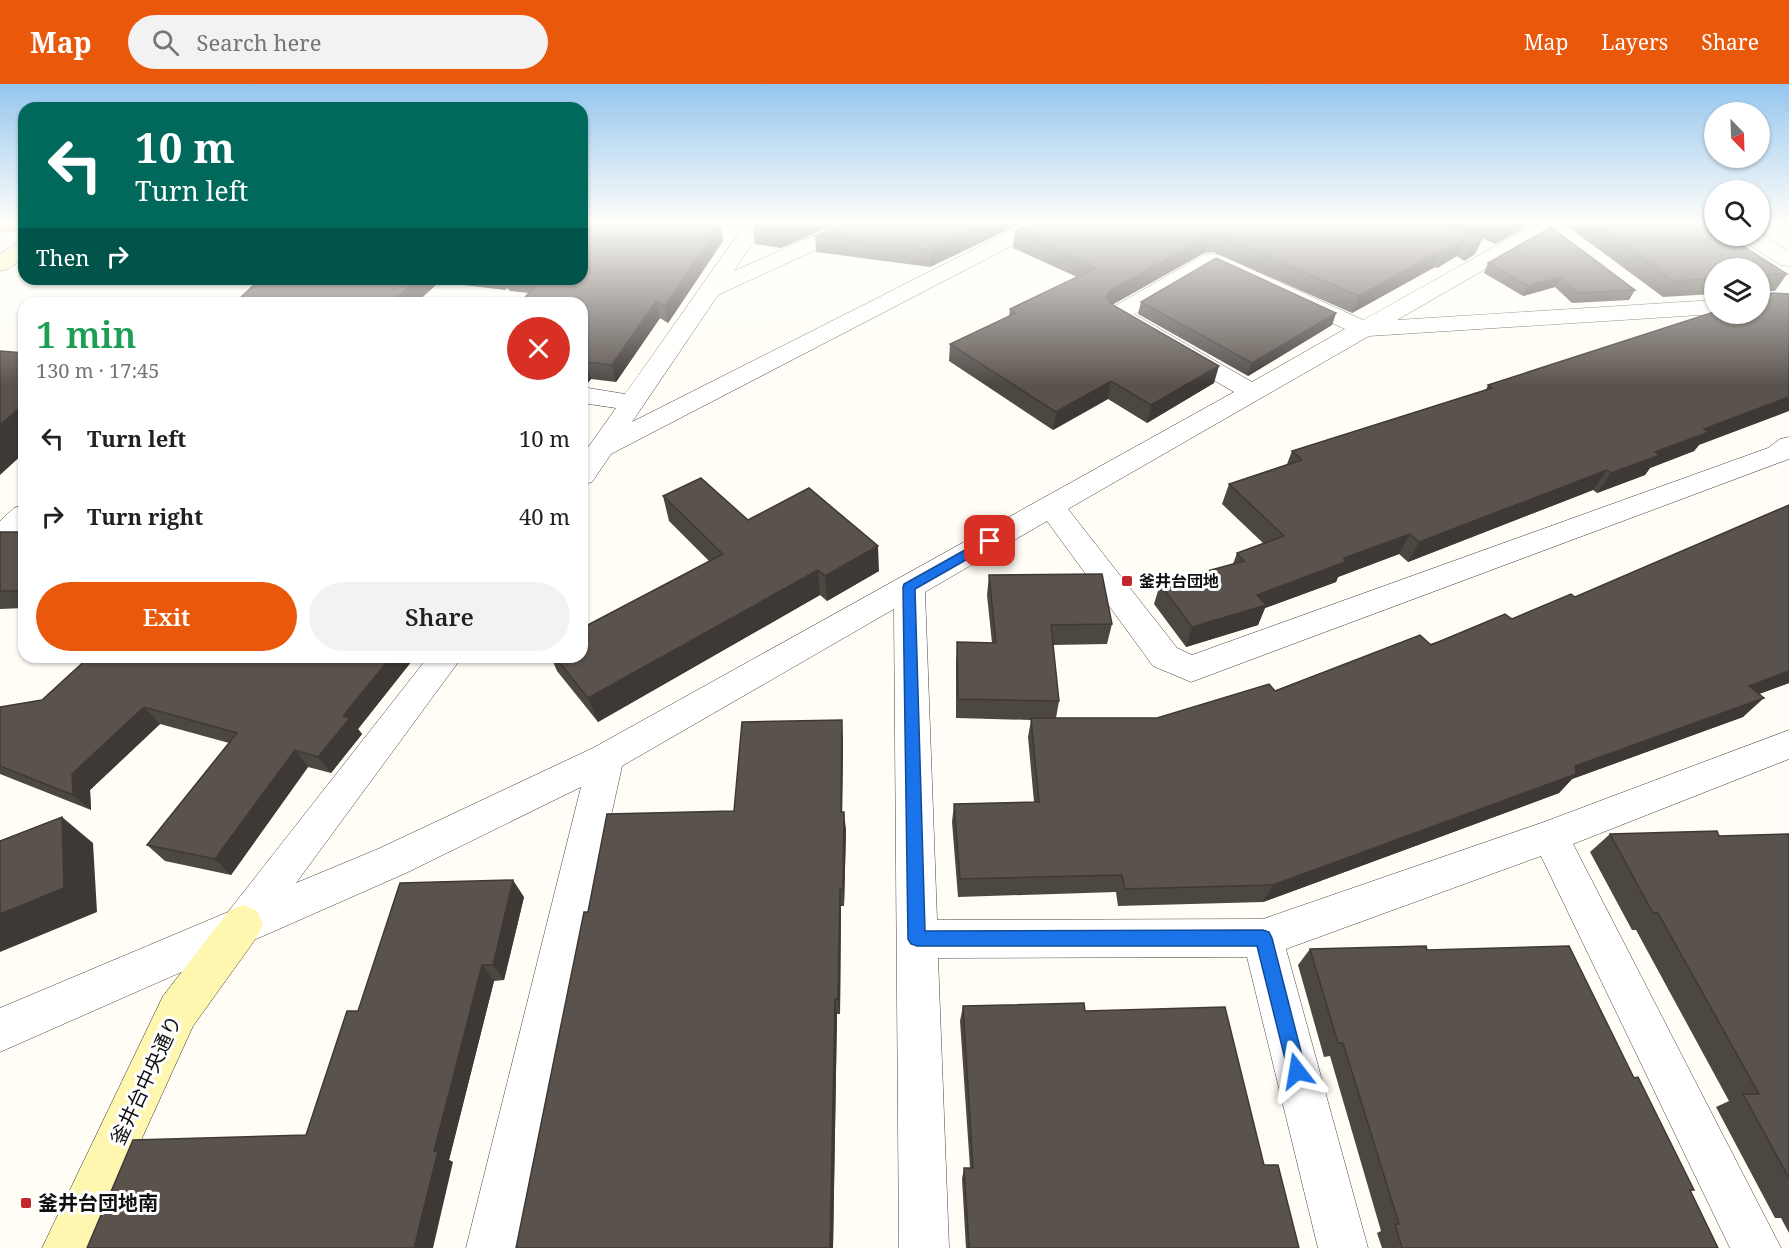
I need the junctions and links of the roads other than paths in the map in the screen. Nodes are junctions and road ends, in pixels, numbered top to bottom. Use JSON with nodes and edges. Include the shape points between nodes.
{"nodes":[{"id":1,"x":718,"y":277,"type":"edge"},
{"id":2,"x":738,"y":277,"type":"edge"},
{"id":3,"x":934,"y":277,"type":"edge"},
{"id":4,"x":1182,"y":277,"type":"edge"},
{"id":5,"x":1250,"y":277,"type":"edge"},
{"id":6,"x":1442,"y":277,"type":"edge"},
{"id":7,"x":711,"y":290,"type":"junction"},
{"id":8,"x":1636,"y":291,"type":"edge"},
{"id":9,"x":1704,"y":308,"type":"edge"},
{"id":10,"x":1663,"y":310,"type":"junction"},
{"id":11,"x":1364,"y":329,"type":"junction"},
{"id":12,"x":1252,"y":392,"type":"junction"},
{"id":13,"x":588,"y":396,"type":"edge"},
{"id":14,"x":634,"y":403,"type":"junction"},
{"id":15,"x":1789,"y":445,"type":"edge"},
{"id":16,"x":602,"y":448,"type":"junction"},
{"id":17,"x":588,"y":468,"type":"edge"},
{"id":18,"x":1051,"y":506,"type":"junction"},
{"id":19,"x":18,"y":521,"type":"edge"},
{"id":20,"x":0,"y":538,"type":"edge"},
{"id":21,"x":909,"y":587,"type":"junction"},
{"id":22,"x":441,"y":663,"type":"edge"},
{"id":23,"x":1786,"y":751,"type":"edge"},
{"id":24,"x":606,"y":758,"type":"junction"},
{"id":25,"x":1550,"y":836,"type":"junction"},
{"id":26,"x":243,"y":924,"type":"junction"},
{"id":27,"x":1263,"y":938,"type":"junction"},
{"id":28,"x":917,"y":939,"type":"junction"},
{"id":29,"x":0,"y":1030,"type":"edge"},
{"id":30,"x":67,"y":1248,"type":"edge"},
{"id":31,"x":491,"y":1248,"type":"edge"},
{"id":32,"x":924,"y":1248,"type":"edge"},
{"id":33,"x":1343,"y":1248,"type":"edge"},
{"id":34,"x":1756,"y":1248,"type":"edge"}],
"edges":[{"from":1,"to":7,"type":"street"},
{"from":2,"to":7,"type":"street"},
{"from":3,"to":16,"type":"street"},
{"from":4,"to":12,"type":"street","via":[[1117,314]]},
{"from":5,"to":11,"type":"street"},
{"from":6,"to":11,"type":"street"},
{"from":7,"to":14,"type":"street"},
{"from":8,"to":10,"type":"street"},
{"from":9,"to":10,"type":"street"},
{"from":10,"to":11,"type":"street"},
{"from":11,"to":12,"type":"street"},
{"from":12,"to":18,"type":"street"},
{"from":13,"to":14,"type":"street"},
{"from":14,"to":16,"type":"street"},
{"from":15,"to":18,"type":"street","via":[[1778,454],[1191,669],[1165,657]]},
{"from":16,"to":17,"type":"street"},
{"from":18,"to":21,"type":"street"},
{"from":19,"to":20,"type":"street"},
{"from":21,"to":24,"type":"street"},
{"from":21,"to":28,"type":"street"},
{"from":22,"to":26,"type":"street"},
{"from":23,"to":25,"type":"street"},
{"from":24,"to":26,"type":"street","via":[[392,861]]},
{"from":24,"to":31,"type":"street"},
{"from":25,"to":27,"type":"street"},
{"from":25,"to":34,"type":"street"},
{"from":26,"to":29,"type":"street"},
{"from":26,"to":30,"type":"street","name":"釜井台中央通り","via":[[178,1011]]},
{"from":27,"to":28,"type":"street"},
{"from":27,"to":33,"type":"street"},
{"from":28,"to":32,"type":"street"}]}
